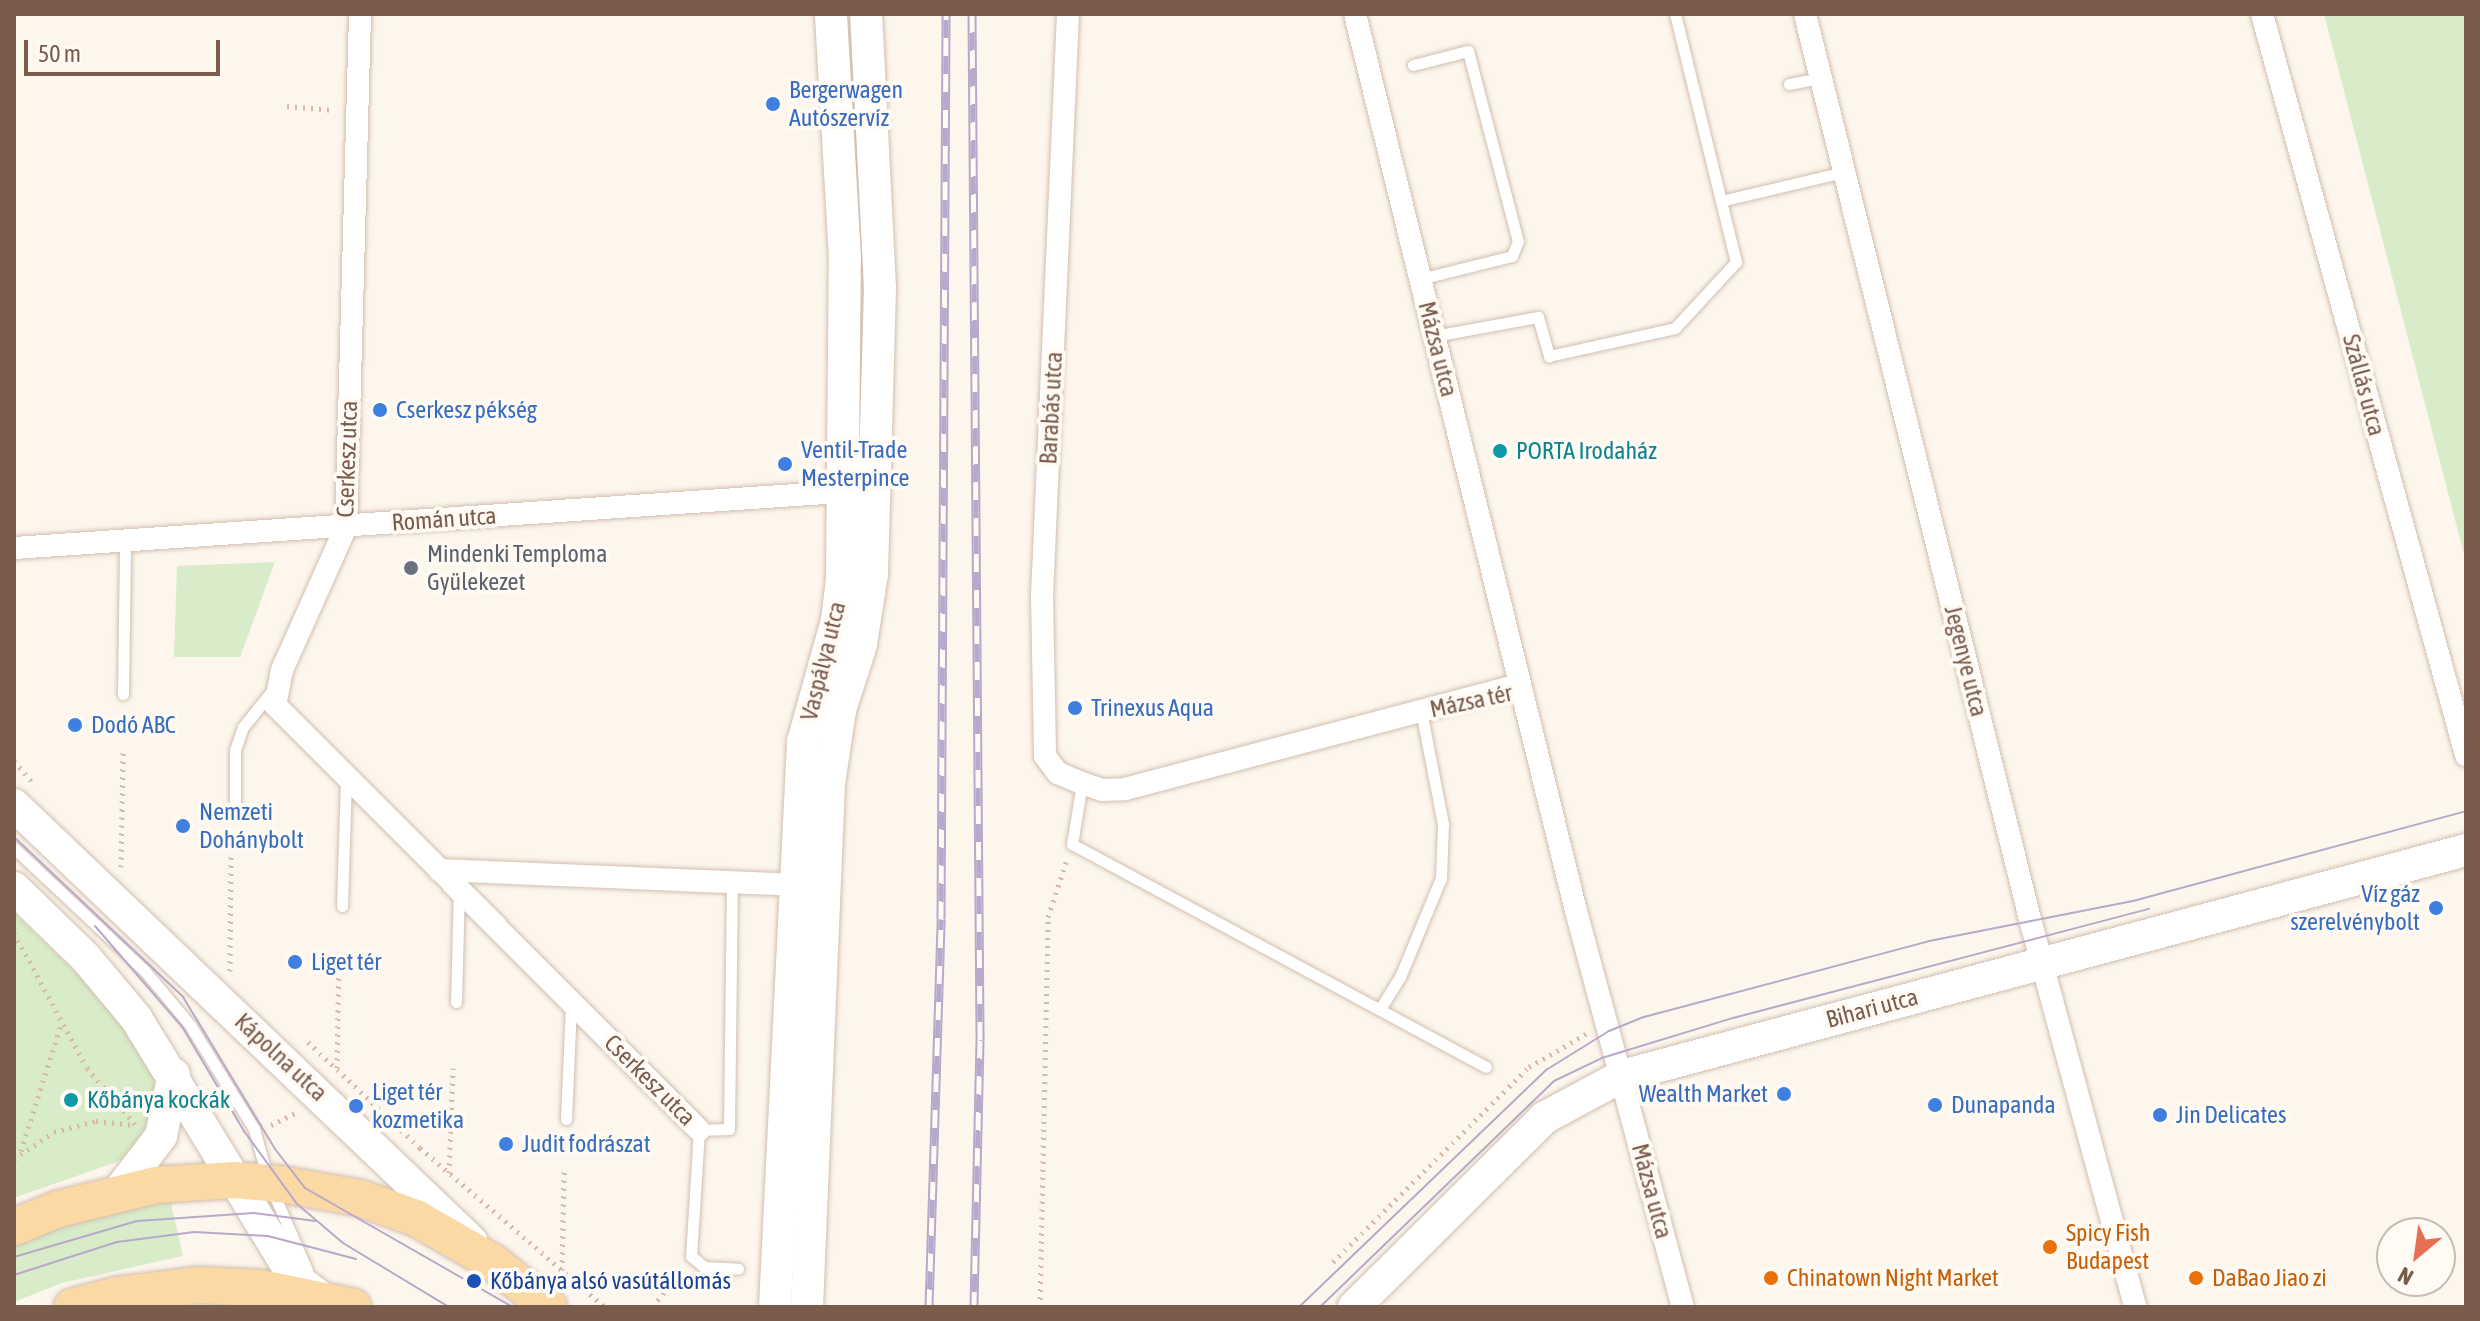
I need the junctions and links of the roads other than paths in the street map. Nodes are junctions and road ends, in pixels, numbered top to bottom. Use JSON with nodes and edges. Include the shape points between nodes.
{"nodes":[{"id":1,"x":360,"y":14,"type":"edge"},
{"id":2,"x":831,"y":14,"type":"edge"},
{"id":3,"x":866,"y":14,"type":"edge"},
{"id":4,"x":1068,"y":14,"type":"edge"},
{"id":5,"x":1355,"y":14,"type":"edge"},
{"id":6,"x":1675,"y":14,"type":"edge"},
{"id":7,"x":1805,"y":14,"type":"edge"},
{"id":8,"x":2262,"y":14,"type":"edge"},
{"id":9,"x":1413,"y":65,"type":"dead end"},
{"id":10,"x":870,"y":78,"type":"junction"},
{"id":11,"x":1821,"y":78,"type":"junction"},
{"id":12,"x":835,"y":79,"type":"junction"},
{"id":13,"x":1789,"y":84,"type":"dead end"},
{"id":14,"x":1844,"y":172,"type":"junction"},
{"id":15,"x":1721,"y":201,"type":"junction"},
{"id":16,"x":1420,"y":279,"type":"junction"},
{"id":17,"x":1434,"y":336,"type":"junction"},
{"id":18,"x":842,"y":491,"type":"junction"},
{"id":19,"x":875,"y":492,"type":"junction"},
{"id":20,"x":346,"y":527,"type":"junction"},
{"id":21,"x":125,"y":542,"type":"junction"},
{"id":22,"x":14,"y":548,"type":"edge"},
{"id":23,"x":1520,"y":685,"type":"junction"},
{"id":24,"x":277,"y":686,"type":"junction"},
{"id":25,"x":123,"y":694,"type":"dead end"},
{"id":26,"x":1421,"y":711,"type":"junction"},
{"id":27,"x":2466,"y":755,"type":"edge"},
{"id":28,"x":346,"y":778,"type":"junction"},
{"id":29,"x":1082,"y":783,"type":"junction"},
{"id":30,"x":235,"y":801,"type":"dead end"},
{"id":31,"x":14,"y":805,"type":"edge"},
{"id":32,"x":14,"y":848,"type":"edge"},
{"id":33,"x":2466,"y":850,"type":"edge"},
{"id":34,"x":439,"y":870,"type":"junction"},
{"id":35,"x":732,"y":882,"type":"junction"},
{"id":36,"x":794,"y":885,"type":"junction"},
{"id":37,"x":14,"y":888,"type":"edge"},
{"id":38,"x":459,"y":890,"type":"junction"},
{"id":39,"x":342,"y":906,"type":"dead end"},
{"id":40,"x":2041,"y":961,"type":"junction"},
{"id":41,"x":805,"y":984,"type":"junction"},
{"id":42,"x":571,"y":1001,"type":"junction"},
{"id":43,"x":456,"y":1002,"type":"dead end"},
{"id":44,"x":1380,"y":1009,"type":"junction"},
{"id":45,"x":1486,"y":1067,"type":"dead end"},
{"id":46,"x":174,"y":1074,"type":"junction"},
{"id":47,"x":1622,"y":1076,"type":"junction"},
{"id":48,"x":566,"y":1119,"type":"dead end"},
{"id":49,"x":699,"y":1130,"type":"junction"},
{"id":50,"x":251,"y":1181,"type":"junction"},
{"id":51,"x":119,"y":1191,"type":"junction"},
{"id":52,"x":14,"y":1227,"type":"edge"},
{"id":53,"x":494,"y":1263,"type":"junction"},
{"id":54,"x":738,"y":1269,"type":"dead end"},
{"id":55,"x":337,"y":1302,"type":"edge"},
{"id":56,"x":72,"y":1307,"type":"edge"},
{"id":57,"x":549,"y":1307,"type":"edge"},
{"id":58,"x":775,"y":1307,"type":"edge"},
{"id":59,"x":807,"y":1307,"type":"edge"},
{"id":60,"x":1354,"y":1307,"type":"edge"},
{"id":61,"x":1683,"y":1307,"type":"edge"},
{"id":62,"x":2135,"y":1307,"type":"edge"}],
"edges":[{"from":1,"to":20,"type":"street","name":"Cserkesz utca"},
{"from":2,"to":12,"type":"main road","name":"Vaspálya utca"},
{"from":3,"to":10,"type":"main road","name":"Vaspálya utca"},
{"from":4,"to":29,"type":"street","name":"Barabás utca","via":[[1042,596],[1044,724],[1045,756],[1058,773]]},
{"from":5,"to":16,"type":"street","name":"Mázsa utca"},
{"from":6,"to":15,"type":"lane"},
{"from":7,"to":11,"type":"street","name":"Jegenye utca"},
{"from":8,"to":27,"type":"street","name":"Szállás utca"},
{"from":9,"to":16,"type":"lane","via":[[1468,51],[1518,241],[1512,256]]},
{"from":10,"to":12,"type":"main road"},
{"from":10,"to":19,"type":"main road","name":"Vaspálya utca","via":[[880,288]]},
{"from":11,"to":13,"type":"lane"},
{"from":11,"to":14,"type":"street","name":"Jegenye utca"},
{"from":12,"to":18,"type":"main road","name":"Vaspálya utca","via":[[845,258]]},
{"from":14,"to":15,"type":"lane"},
{"from":14,"to":40,"type":"street","name":"Jegenye utca"},
{"from":15,"to":17,"type":"lane","via":[[1736,262],[1675,328],[1549,356],[1538,317]]},
{"from":16,"to":17,"type":"street","name":"Mázsa utca"},
{"from":17,"to":23,"type":"street","name":"Mázsa utca"},
{"from":18,"to":19,"type":"street","name":"Román utca"},
{"from":18,"to":20,"type":"street","name":"Román utca"},
{"from":18,"to":36,"type":"main road","name":"Vaspálya utca","via":[[842,579],[837,620],[803,742]]},
{"from":19,"to":41,"type":"main road","name":"Vaspálya utca","via":[[866,620],[840,710]]},
{"from":20,"to":21,"type":"street","name":"Román utca"},
{"from":20,"to":24,"type":"street","name":"Cserkesz utca"},
{"from":21,"to":22,"type":"street","name":"Román utca"},
{"from":21,"to":25,"type":"lane"},
{"from":23,"to":26,"type":"street","name":"Mázsa tér"},
{"from":23,"to":47,"type":"street","name":"Mázsa tér"},
{"from":24,"to":28,"type":"street","name":"Cserkesz utca","via":[[279,711]]},
{"from":24,"to":30,"type":"lane","via":[[243,727],[235,750]]},
{"from":26,"to":29,"type":"street","name":"Mázsa tér","via":[[1125,789],[1102,790]]},
{"from":26,"to":44,"type":"lane","via":[[1443,824],[1441,878],[1400,977]]},
{"from":28,"to":34,"type":"street","name":"Cserkesz utca"},
{"from":28,"to":39,"type":"lane"},
{"from":29,"to":44,"type":"lane","via":[[1072,844]]},
{"from":31,"to":53,"type":"main road","name":"Kápolna utca"},
{"from":32,"to":50,"type":"lane","name":"Kápolna utca","via":[[145,971],[190,1025],[254,1129]]},
{"from":33,"to":40,"type":"main road","name":"Bihari utca"},
{"from":34,"to":35,"type":"street"},
{"from":34,"to":38,"type":"street","name":"Cserkesz utca"},
{"from":35,"to":36,"type":"street"},
{"from":35,"to":49,"type":"lane","name":"Cserkesz utca","via":[[729,1129]]},
{"from":36,"to":41,"type":"main road","name":"Vaspálya utca"},
{"from":37,"to":46,"type":"main road","name":"Kápolna utca","via":[[85,957]]},
{"from":38,"to":42,"type":"street","name":"Cserkesz utca"},
{"from":38,"to":43,"type":"lane"},
{"from":40,"to":47,"type":"main road","name":"Bihari utca"},
{"from":40,"to":62,"type":"street","name":"Jegenye utca"},
{"from":41,"to":58,"type":"main road","name":"Vaspálya utca"},
{"from":41,"to":59,"type":"main road","name":"Vaspálya utca"},
{"from":42,"to":48,"type":"lane"},
{"from":42,"to":49,"type":"street","name":"Cserkesz utca"},
{"from":44,"to":45,"type":"lane"},
{"from":46,"to":50,"type":"main road","name":"Kápolna utca"},
{"from":46,"to":51,"type":"main road","via":[[161,1136]]},
{"from":47,"to":60,"type":"main road","name":"Bihari utca","via":[[1544,1118]]},
{"from":47,"to":61,"type":"street","name":"Mázsa utca"},
{"from":49,"to":54,"type":"lane","via":[[691,1256],[704,1267]]},
{"from":50,"to":51,"type":"main road"},
{"from":50,"to":53,"type":"main road","via":[[389,1207]]},
{"from":50,"to":55,"type":"main road","name":"Kápolna utca","via":[[295,1278]]},
{"from":51,"to":52,"type":"main road"},
{"from":53,"to":57,"type":"main road","name":"Kápolna utca"},
{"from":55,"to":56,"type":"main road","via":[[199,1285],[117,1295]]}]}
